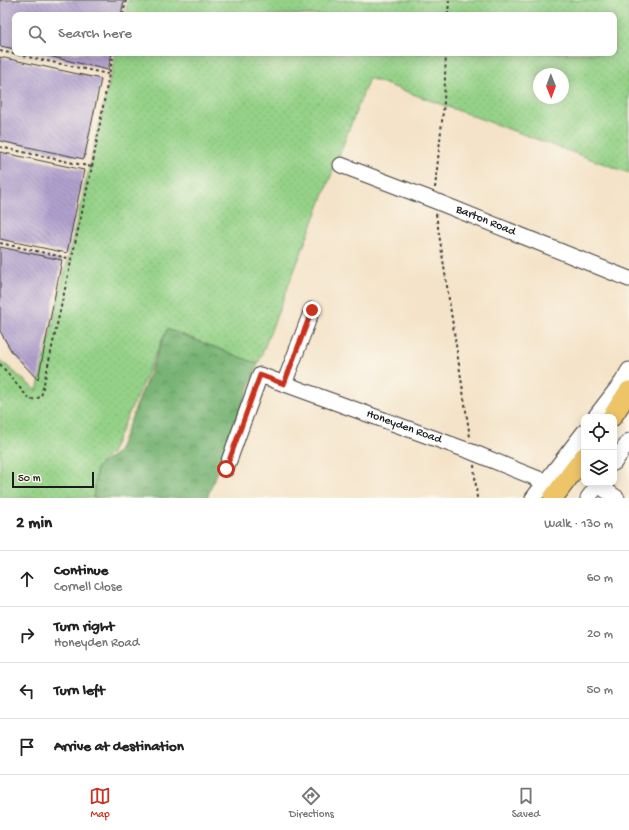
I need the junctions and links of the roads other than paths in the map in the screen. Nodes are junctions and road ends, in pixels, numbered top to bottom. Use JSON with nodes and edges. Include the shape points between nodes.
{"nodes":[{"id":1,"x":341,"y":165,"type":"dead end"},
{"id":2,"x":629,"y":279,"type":"edge"},
{"id":3,"x":312,"y":310,"type":"dead end"},
{"id":4,"x":629,"y":370,"type":"edge"},
{"id":5,"x":284,"y":384,"type":"junction"},
{"id":6,"x":629,"y":391,"type":"edge"},
{"id":7,"x":629,"y":408,"type":"edge"},
{"id":8,"x":597,"y":414,"type":"edge"},
{"id":9,"x":614,"y":414,"type":"edge"},
{"id":10,"x":617,"y":425,"type":"edge"},
{"id":11,"x":581,"y":437,"type":"edge"},
{"id":12,"x":629,"y":442,"type":"edge"},
{"id":13,"x":617,"y":459,"type":"edge"},
{"id":14,"x":581,"y":460,"type":"edge"},
{"id":15,"x":226,"y":469,"type":"dead end"},
{"id":16,"x":581,"y":475,"type":"edge"},
{"id":17,"x":597,"y":486,"type":"edge"},
{"id":18,"x":601,"y":486,"type":"edge"},
{"id":19,"x":549,"y":490,"type":"edge"},
{"id":20,"x":533,"y":498,"type":"edge"},
{"id":21,"x":565,"y":498,"type":"edge"},
{"id":22,"x":588,"y":498,"type":"edge"},
{"id":23,"x":617,"y":498,"type":"edge"}],
"edges":[{"from":1,"to":2,"type":"street","name":"Barton Road"},
{"from":3,"to":5,"type":"street"},
{"from":4,"to":8,"type":"street"},
{"from":5,"to":15,"type":"street","name":"Honeyden Road","via":[[260,375]]},
{"from":5,"to":19,"type":"street","name":"Honeyden Road","via":[[472,452]]},
{"from":6,"to":9,"type":"main road"},
{"from":7,"to":10,"type":"main road"},
{"from":11,"to":19,"type":"street"},
{"from":12,"to":13,"type":"street"},
{"from":14,"to":19,"type":"main road"},
{"from":16,"to":21,"type":"main road"},
{"from":17,"to":22,"type":"street"},
{"from":18,"to":23,"type":"street"},
{"from":19,"to":20,"type":"street"}]}
